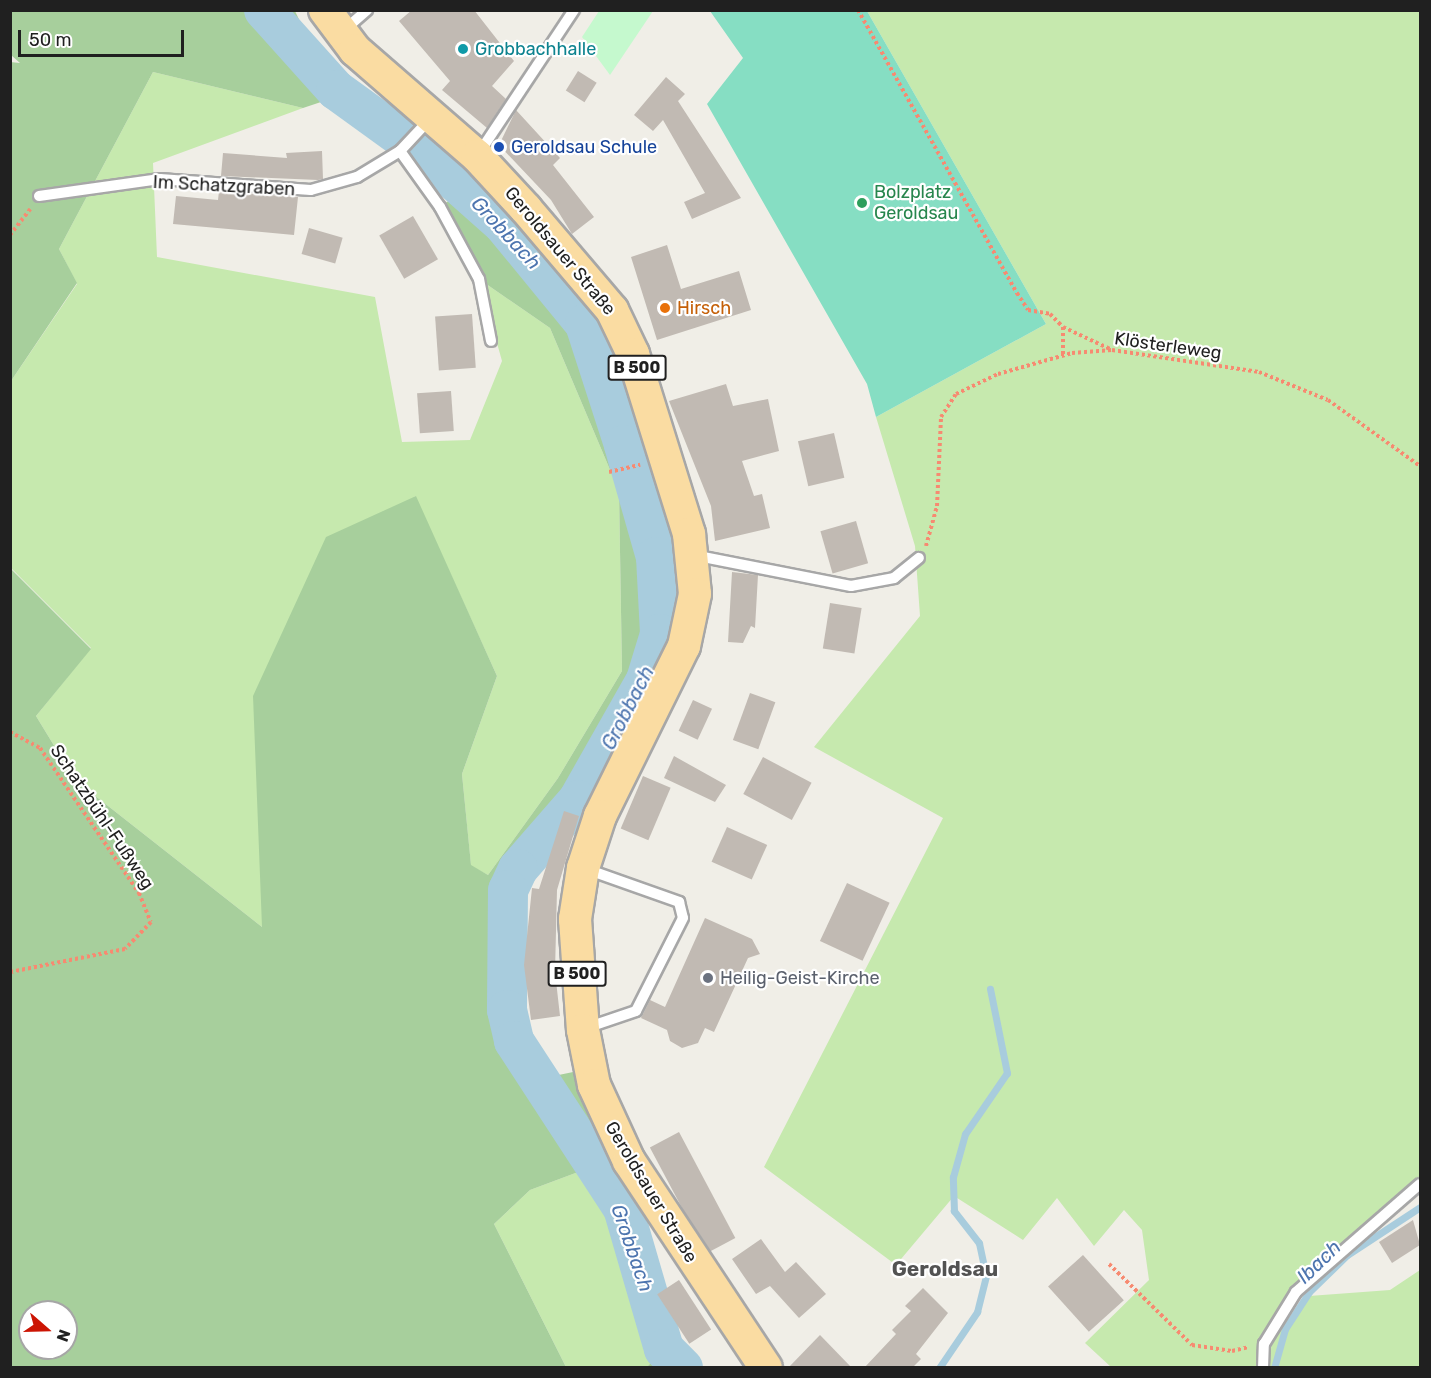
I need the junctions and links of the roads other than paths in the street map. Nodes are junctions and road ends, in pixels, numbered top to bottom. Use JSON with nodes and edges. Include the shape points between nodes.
{"nodes":[{"id":1,"x":367,"y":10,"type":"edge"},
{"id":2,"x":574,"y":10,"type":"edge"},
{"id":3,"x":333,"y":22,"type":"edge"},
{"id":4,"x":425,"y":124,"type":"junction"},
{"id":5,"x":400,"y":151,"type":"junction"},
{"id":6,"x":477,"y":156,"type":"junction"},
{"id":7,"x":39,"y":196,"type":"road end"},
{"id":8,"x":491,"y":341,"type":"dead end"},
{"id":9,"x":693,"y":555,"type":"junction"},
{"id":10,"x":919,"y":558,"type":"road end"},
{"id":11,"x":583,"y":868,"type":"junction"},
{"id":12,"x":583,"y":1030,"type":"junction"},
{"id":13,"x":1420,"y":1184,"type":"edge"},
{"id":14,"x":766,"y":1368,"type":"edge"},
{"id":15,"x":1263,"y":1368,"type":"edge"}],
"edges":[{"from":1,"to":3,"type":"lane"},
{"from":2,"to":6,"type":"lane"},
{"from":3,"to":4,"type":"main road","name":"Geroldsauer Straße","number":"B 500"},
{"from":4,"to":5,"type":"lane","name":"Im Schatzgraben"},
{"from":4,"to":6,"type":"main road","name":"Geroldsauer Straße","number":"B 500"},
{"from":5,"to":7,"type":"lane","name":"Im Schatzgraben","via":[[357,177],[311,190],[160,179]]},
{"from":5,"to":8,"type":"lane","via":[[440,207],[479,279]]},
{"from":6,"to":9,"type":"main road","name":"Geroldsauer Straße","number":"B 500","via":[[621,325]]},
{"from":9,"to":10,"type":"lane","via":[[851,586],[894,578]]},
{"from":9,"to":11,"type":"main road","name":"Geroldsauer Straße","number":"B 500","via":[[693,614],[684,646],[600,816]]},
{"from":11,"to":12,"type":"main road","name":"Geroldsauer Straße","number":"B 500","via":[[575,919]]},
{"from":11,"to":12,"type":"lane","via":[[679,902],[683,918],[636,1011]]},
{"from":12,"to":14,"type":"main road","name":"Geroldsauer Straße","number":"B 500","via":[[594,1085],[629,1161]]},
{"from":13,"to":15,"type":"lane","via":[[1322,1265],[1279,1314],[1264,1344]]}]}
